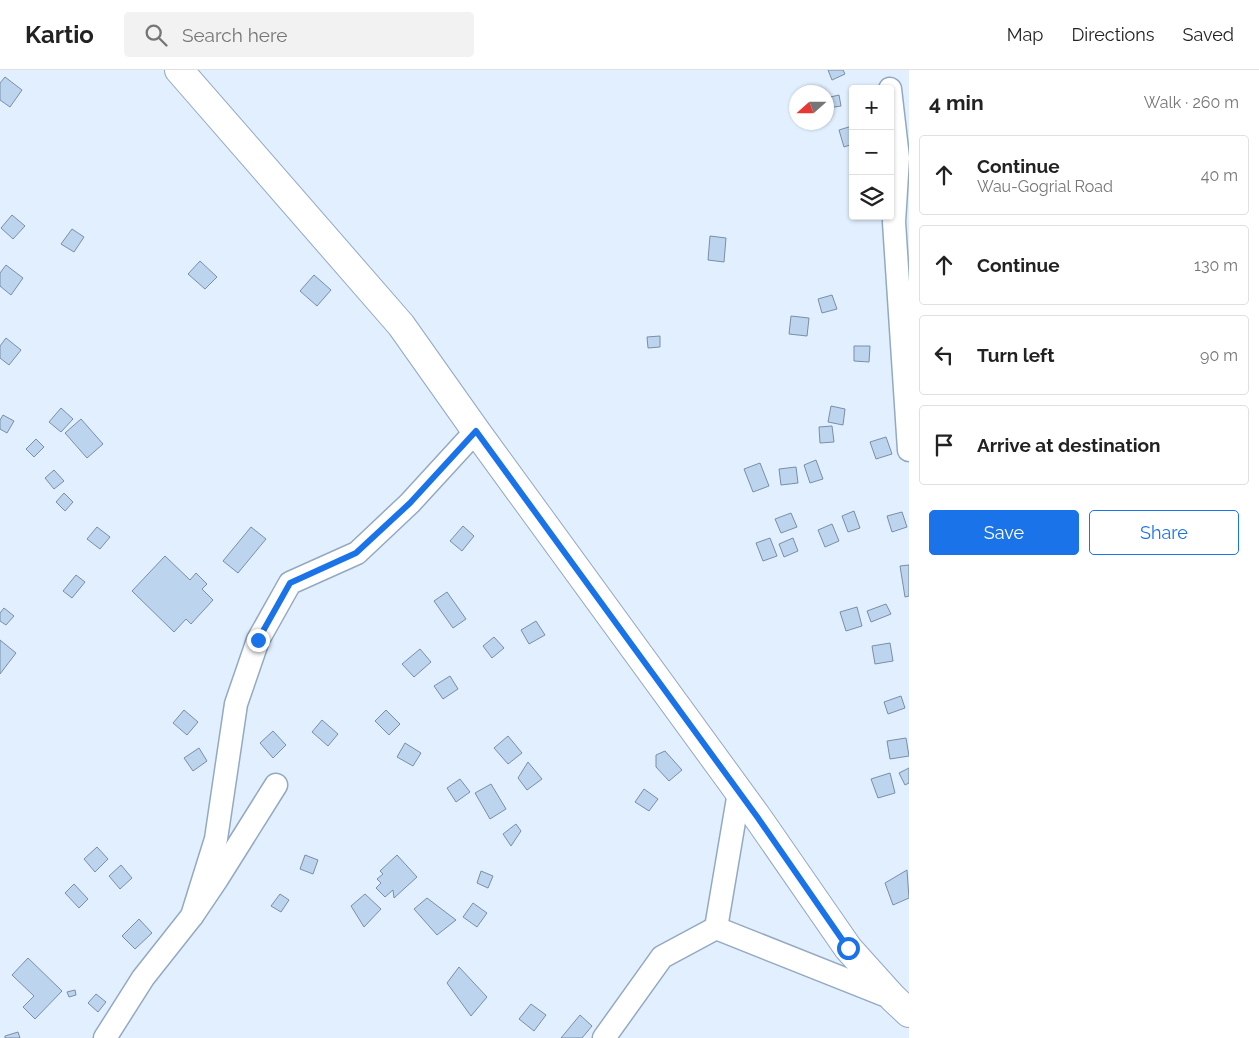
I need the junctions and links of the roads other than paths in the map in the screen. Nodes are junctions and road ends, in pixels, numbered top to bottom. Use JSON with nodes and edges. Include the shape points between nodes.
{"nodes":[{"id":1,"x":179,"y":70,"type":"edge"},
{"id":2,"x":888,"y":70,"type":"edge"},
{"id":3,"x":890,"y":85,"type":"edge"},
{"id":4,"x":894,"y":124,"type":"edge"},
{"id":5,"x":476,"y":431,"type":"junction"},
{"id":6,"x":909,"y":450,"type":"edge"},
{"id":7,"x":276,"y":785,"type":"dead end"},
{"id":8,"x":739,"y":792,"type":"junction"},
{"id":9,"x":192,"y":916,"type":"junction"},
{"id":10,"x":716,"y":928,"type":"junction"},
{"id":11,"x":901,"y":1006,"type":"edge"},
{"id":12,"x":105,"y":1038,"type":"edge"},
{"id":13,"x":604,"y":1038,"type":"edge"}],
"edges":[{"from":1,"to":5,"type":"main road","via":[[401,325]]},
{"from":2,"to":3,"type":"street"},
{"from":4,"to":6,"type":"street","via":[[898,158],[894,222]]},
{"from":5,"to":8,"type":"main road"},
{"from":5,"to":9,"type":"street","via":[[410,503],[356,553],[290,583],[258,640],[236,704],[216,839]]},
{"from":7,"to":9,"type":"street"},
{"from":8,"to":10,"type":"street"},
{"from":8,"to":11,"type":"main road","via":[[848,948]]},
{"from":9,"to":12,"type":"street","via":[[143,978]]},
{"from":10,"to":11,"type":"street"},
{"from":10,"to":13,"type":"street","via":[[662,957]]}]}
